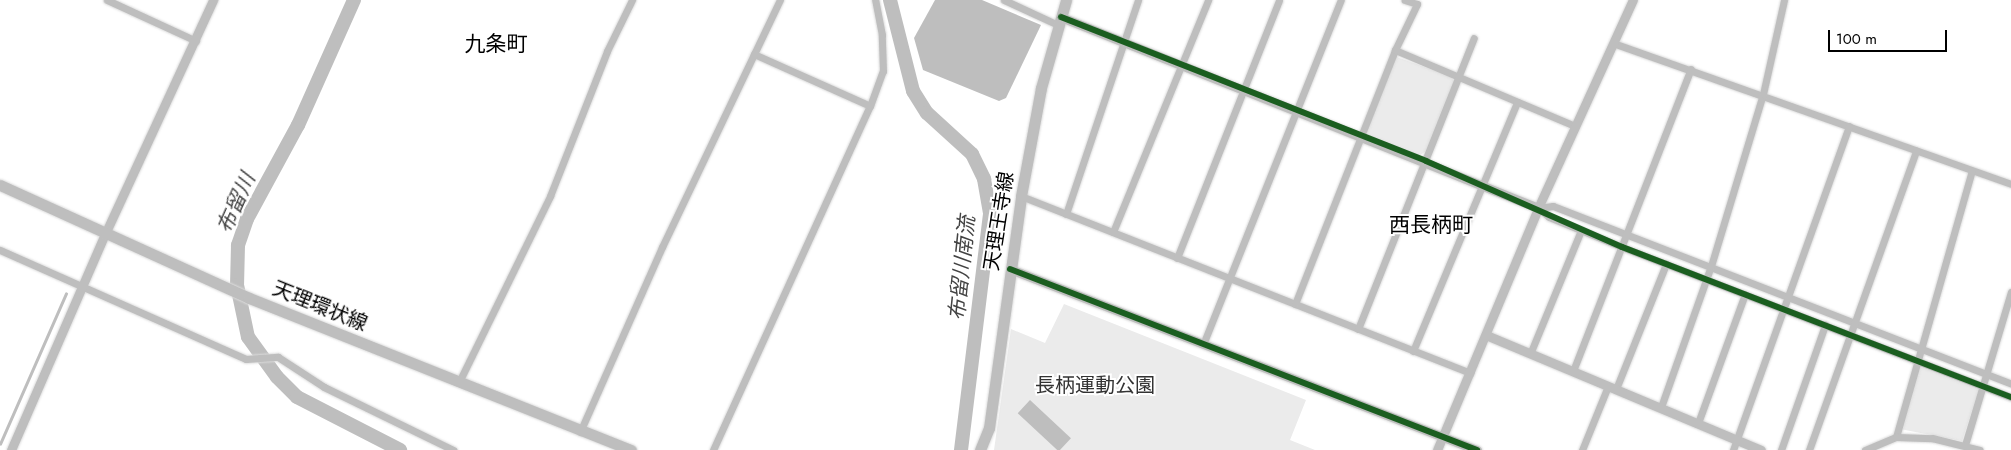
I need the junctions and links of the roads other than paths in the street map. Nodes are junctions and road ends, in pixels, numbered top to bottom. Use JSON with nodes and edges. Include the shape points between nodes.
{"nodes":[{"id":1,"x":107,"y":0,"type":"edge"},
{"id":2,"x":213,"y":0,"type":"edge"},
{"id":3,"x":632,"y":0,"type":"edge"},
{"id":4,"x":780,"y":0,"type":"edge"},
{"id":5,"x":875,"y":0,"type":"edge"},
{"id":6,"x":1004,"y":0,"type":"edge"},
{"id":7,"x":1066,"y":0,"type":"edge"},
{"id":8,"x":1138,"y":0,"type":"edge"},
{"id":9,"x":1208,"y":0,"type":"edge"},
{"id":10,"x":1279,"y":0,"type":"edge"},
{"id":11,"x":1342,"y":0,"type":"edge"},
{"id":12,"x":1405,"y":0,"type":"edge"},
{"id":13,"x":1633,"y":0,"type":"edge"},
{"id":14,"x":1784,"y":0,"type":"edge"},
{"id":15,"x":1060,"y":21,"type":"junction"},
{"id":16,"x":1474,"y":38,"type":"dead end"},
{"id":17,"x":196,"y":40,"type":"junction"},
{"id":18,"x":1123,"y":42,"type":"junction"},
{"id":19,"x":1613,"y":43,"type":"junction"},
{"id":20,"x":1395,"y":50,"type":"junction"},
{"id":21,"x":754,"y":54,"type":"junction"},
{"id":22,"x":1182,"y":66,"type":"junction"},
{"id":23,"x":1691,"y":69,"type":"junction"},
{"id":24,"x":1459,"y":77,"type":"junction"},
{"id":25,"x":1244,"y":90,"type":"junction"},
{"id":26,"x":1763,"y":94,"type":"junction"},
{"id":27,"x":1517,"y":102,"type":"junction"},
{"id":28,"x":870,"y":106,"type":"junction"},
{"id":29,"x":1297,"y":112,"type":"junction"},
{"id":30,"x":1575,"y":126,"type":"junction"},
{"id":31,"x":1849,"y":126,"type":"junction"},
{"id":32,"x":1361,"y":136,"type":"junction"},
{"id":33,"x":1916,"y":152,"type":"junction"},
{"id":34,"x":1426,"y":161,"type":"junction"},
{"id":35,"x":1972,"y":171,"type":"junction"},
{"id":36,"x":2011,"y":184,"type":"edge"},
{"id":37,"x":0,"y":185,"type":"edge"},
{"id":38,"x":1482,"y":186,"type":"junction"},
{"id":39,"x":1021,"y":196,"type":"junction"},
{"id":40,"x":1538,"y":208,"type":"junction"},
{"id":41,"x":1066,"y":214,"type":"junction"},
{"id":42,"x":1581,"y":230,"type":"junction"},
{"id":43,"x":1113,"y":232,"type":"junction"},
{"id":44,"x":105,"y":234,"type":"junction"},
{"id":45,"x":1627,"y":235,"type":"junction"},
{"id":46,"x":1622,"y":247,"type":"junction"},
{"id":47,"x":0,"y":250,"type":"edge"},
{"id":48,"x":1177,"y":258,"type":"junction"},
{"id":49,"x":1666,"y":264,"type":"junction"},
{"id":50,"x":1711,"y":266,"type":"junction"},
{"id":51,"x":1010,"y":269,"type":"junction"},
{"id":52,"x":1230,"y":278,"type":"junction"},
{"id":53,"x":1706,"y":279,"type":"junction"},
{"id":54,"x":84,"y":285,"type":"junction"},
{"id":55,"x":2011,"y":292,"type":"edge"},
{"id":56,"x":1745,"y":294,"type":"junction"},
{"id":57,"x":1788,"y":295,"type":"junction"},
{"id":58,"x":1295,"y":304,"type":"junction"},
{"id":59,"x":1782,"y":308,"type":"junction"},
{"id":60,"x":1854,"y":323,"type":"junction"},
{"id":61,"x":1825,"y":325,"type":"junction"},
{"id":62,"x":1358,"y":329,"type":"junction"},
{"id":63,"x":1486,"y":335,"type":"junction"},
{"id":64,"x":1850,"y":335,"type":"junction"},
{"id":65,"x":1204,"y":342,"type":"junction"},
{"id":66,"x":1920,"y":348,"type":"junction"},
{"id":67,"x":1413,"y":351,"type":"junction"},
{"id":68,"x":1530,"y":354,"type":"junction"},
{"id":69,"x":1916,"y":361,"type":"junction"},
{"id":70,"x":1573,"y":371,"type":"junction"},
{"id":71,"x":1470,"y":373,"type":"junction"},
{"id":72,"x":1987,"y":374,"type":"junction"},
{"id":73,"x":459,"y":382,"type":"junction"},
{"id":74,"x":2011,"y":384,"type":"edge"},
{"id":75,"x":1983,"y":387,"type":"junction"},
{"id":76,"x":1612,"y":388,"type":"junction"},
{"id":77,"x":2011,"y":397,"type":"edge"},
{"id":78,"x":1661,"y":406,"type":"junction"},
{"id":79,"x":1698,"y":422,"type":"junction"},
{"id":80,"x":580,"y":432,"type":"junction"},
{"id":81,"x":1443,"y":436,"type":"junction"},
{"id":82,"x":1896,"y":437,"type":"junction"},
{"id":83,"x":1736,"y":440,"type":"junction"},
{"id":84,"x":1965,"y":445,"type":"junction"},
{"id":85,"x":11,"y":450,"type":"edge"},
{"id":86,"x":453,"y":450,"type":"edge"},
{"id":87,"x":631,"y":450,"type":"edge"},
{"id":88,"x":713,"y":450,"type":"edge"},
{"id":89,"x":980,"y":450,"type":"edge"},
{"id":90,"x":1437,"y":450,"type":"edge"},
{"id":91,"x":1477,"y":450,"type":"edge"},
{"id":92,"x":1582,"y":450,"type":"edge"},
{"id":93,"x":1733,"y":450,"type":"edge"},
{"id":94,"x":1761,"y":450,"type":"edge"},
{"id":95,"x":1781,"y":450,"type":"edge"},
{"id":96,"x":1809,"y":450,"type":"edge"},
{"id":97,"x":1865,"y":450,"type":"edge"},
{"id":98,"x":1980,"y":450,"type":"edge"}],
"edges":[{"from":1,"to":17,"type":"street"},
{"from":2,"to":17,"type":"street"},
{"from":3,"to":73,"type":"street","via":[[607,51],[550,196]]},
{"from":4,"to":21,"type":"street"},
{"from":5,"to":28,"type":"street","via":[[882,36],[883,71]]},
{"from":6,"to":15,"type":"street"},
{"from":7,"to":15,"type":"main road","name":"天理王寺線"},
{"from":8,"to":18,"type":"street"},
{"from":9,"to":22,"type":"street"},
{"from":10,"to":25,"type":"street"},
{"from":11,"to":29,"type":"street"},
{"from":12,"to":20,"type":"street","via":[[1417,4]]},
{"from":13,"to":19,"type":"street"},
{"from":14,"to":26,"type":"street"},
{"from":15,"to":18,"type":"street"},
{"from":15,"to":39,"type":"main road","name":"天理王寺線","via":[[1041,88]]},
{"from":16,"to":24,"type":"street"},
{"from":17,"to":44,"type":"street"},
{"from":18,"to":22,"type":"street"},
{"from":18,"to":41,"type":"street"},
{"from":19,"to":23,"type":"street"},
{"from":19,"to":30,"type":"street"},
{"from":20,"to":24,"type":"street"},
{"from":20,"to":32,"type":"street"},
{"from":21,"to":28,"type":"street"},
{"from":21,"to":80,"type":"street"},
{"from":22,"to":25,"type":"street"},
{"from":22,"to":43,"type":"street"},
{"from":23,"to":26,"type":"street"},
{"from":23,"to":45,"type":"street"},
{"from":24,"to":27,"type":"street"},
{"from":24,"to":34,"type":"street"},
{"from":25,"to":29,"type":"street"},
{"from":25,"to":48,"type":"street"},
{"from":26,"to":31,"type":"street"},
{"from":26,"to":50,"type":"street"},
{"from":27,"to":30,"type":"street"},
{"from":27,"to":38,"type":"street"},
{"from":28,"to":88,"type":"street"},
{"from":29,"to":32,"type":"street"},
{"from":29,"to":52,"type":"street"},
{"from":30,"to":40,"type":"street"},
{"from":31,"to":33,"type":"street"},
{"from":31,"to":57,"type":"street"},
{"from":32,"to":34,"type":"street"},
{"from":32,"to":58,"type":"street"},
{"from":33,"to":35,"type":"street"},
{"from":33,"to":60,"type":"street"},
{"from":34,"to":38,"type":"street"},
{"from":34,"to":62,"type":"street"},
{"from":35,"to":36,"type":"street"},
{"from":35,"to":66,"type":"street"},
{"from":37,"to":44,"type":"main road","name":"天理環状線"},
{"from":38,"to":40,"type":"street"},
{"from":38,"to":67,"type":"street"},
{"from":39,"to":41,"type":"street"},
{"from":39,"to":51,"type":"main road","name":"天理王寺線"},
{"from":40,"to":42,"type":"street","via":[[1549,217]]},
{"from":40,"to":45,"type":"street","via":[[1553,206]]},
{"from":40,"to":63,"type":"street"},
{"from":41,"to":43,"type":"street"},
{"from":42,"to":46,"type":"street"},
{"from":42,"to":68,"type":"street"},
{"from":43,"to":48,"type":"street"},
{"from":44,"to":54,"type":"street"},
{"from":44,"to":73,"type":"main road","name":"天理環状線","via":[[249,298]]},
{"from":45,"to":46,"type":"street"},
{"from":45,"to":50,"type":"street"},
{"from":46,"to":49,"type":"street"},
{"from":46,"to":70,"type":"street"},
{"from":47,"to":54,"type":"street"},
{"from":48,"to":52,"type":"street"},
{"from":49,"to":53,"type":"street"},
{"from":49,"to":76,"type":"street"},
{"from":50,"to":53,"type":"street"},
{"from":50,"to":57,"type":"street"},
{"from":51,"to":65,"type":"street"},
{"from":51,"to":89,"type":"main road","name":"天理王寺線","via":[[989,428]]},
{"from":52,"to":58,"type":"street"},
{"from":52,"to":65,"type":"street"},
{"from":53,"to":56,"type":"street"},
{"from":53,"to":78,"type":"street"},
{"from":54,"to":85,"type":"street"},
{"from":54,"to":86,"type":"street","via":[[246,359],[278,357],[324,386]]},
{"from":55,"to":72,"type":"street"},
{"from":56,"to":59,"type":"street"},
{"from":56,"to":79,"type":"street"},
{"from":57,"to":59,"type":"street"},
{"from":57,"to":60,"type":"street"},
{"from":58,"to":62,"type":"street"},
{"from":59,"to":61,"type":"street"},
{"from":59,"to":83,"type":"street"},
{"from":60,"to":64,"type":"street"},
{"from":60,"to":66,"type":"street"},
{"from":61,"to":64,"type":"street"},
{"from":61,"to":95,"type":"street"},
{"from":62,"to":67,"type":"street"},
{"from":63,"to":68,"type":"street"},
{"from":63,"to":71,"type":"street"},
{"from":64,"to":69,"type":"street"},
{"from":64,"to":96,"type":"street"},
{"from":65,"to":81,"type":"street"},
{"from":66,"to":69,"type":"street"},
{"from":66,"to":72,"type":"street"},
{"from":67,"to":71,"type":"street"},
{"from":68,"to":70,"type":"street"},
{"from":69,"to":75,"type":"street"},
{"from":69,"to":82,"type":"street"},
{"from":70,"to":76,"type":"street"},
{"from":71,"to":81,"type":"street"},
{"from":72,"to":74,"type":"street"},
{"from":72,"to":75,"type":"street"},
{"from":73,"to":80,"type":"main road","name":"天理環状線"},
{"from":75,"to":77,"type":"street"},
{"from":75,"to":84,"type":"street"},
{"from":76,"to":78,"type":"street"},
{"from":76,"to":92,"type":"street"},
{"from":78,"to":79,"type":"street"},
{"from":79,"to":83,"type":"street"},
{"from":80,"to":87,"type":"main road","name":"天理環状線"},
{"from":81,"to":90,"type":"street"},
{"from":81,"to":91,"type":"street"},
{"from":82,"to":84,"type":"street","via":[[1932,438]]},
{"from":82,"to":97,"type":"street"},
{"from":83,"to":93,"type":"street"},
{"from":83,"to":94,"type":"street"},
{"from":84,"to":98,"type":"street"}]}
